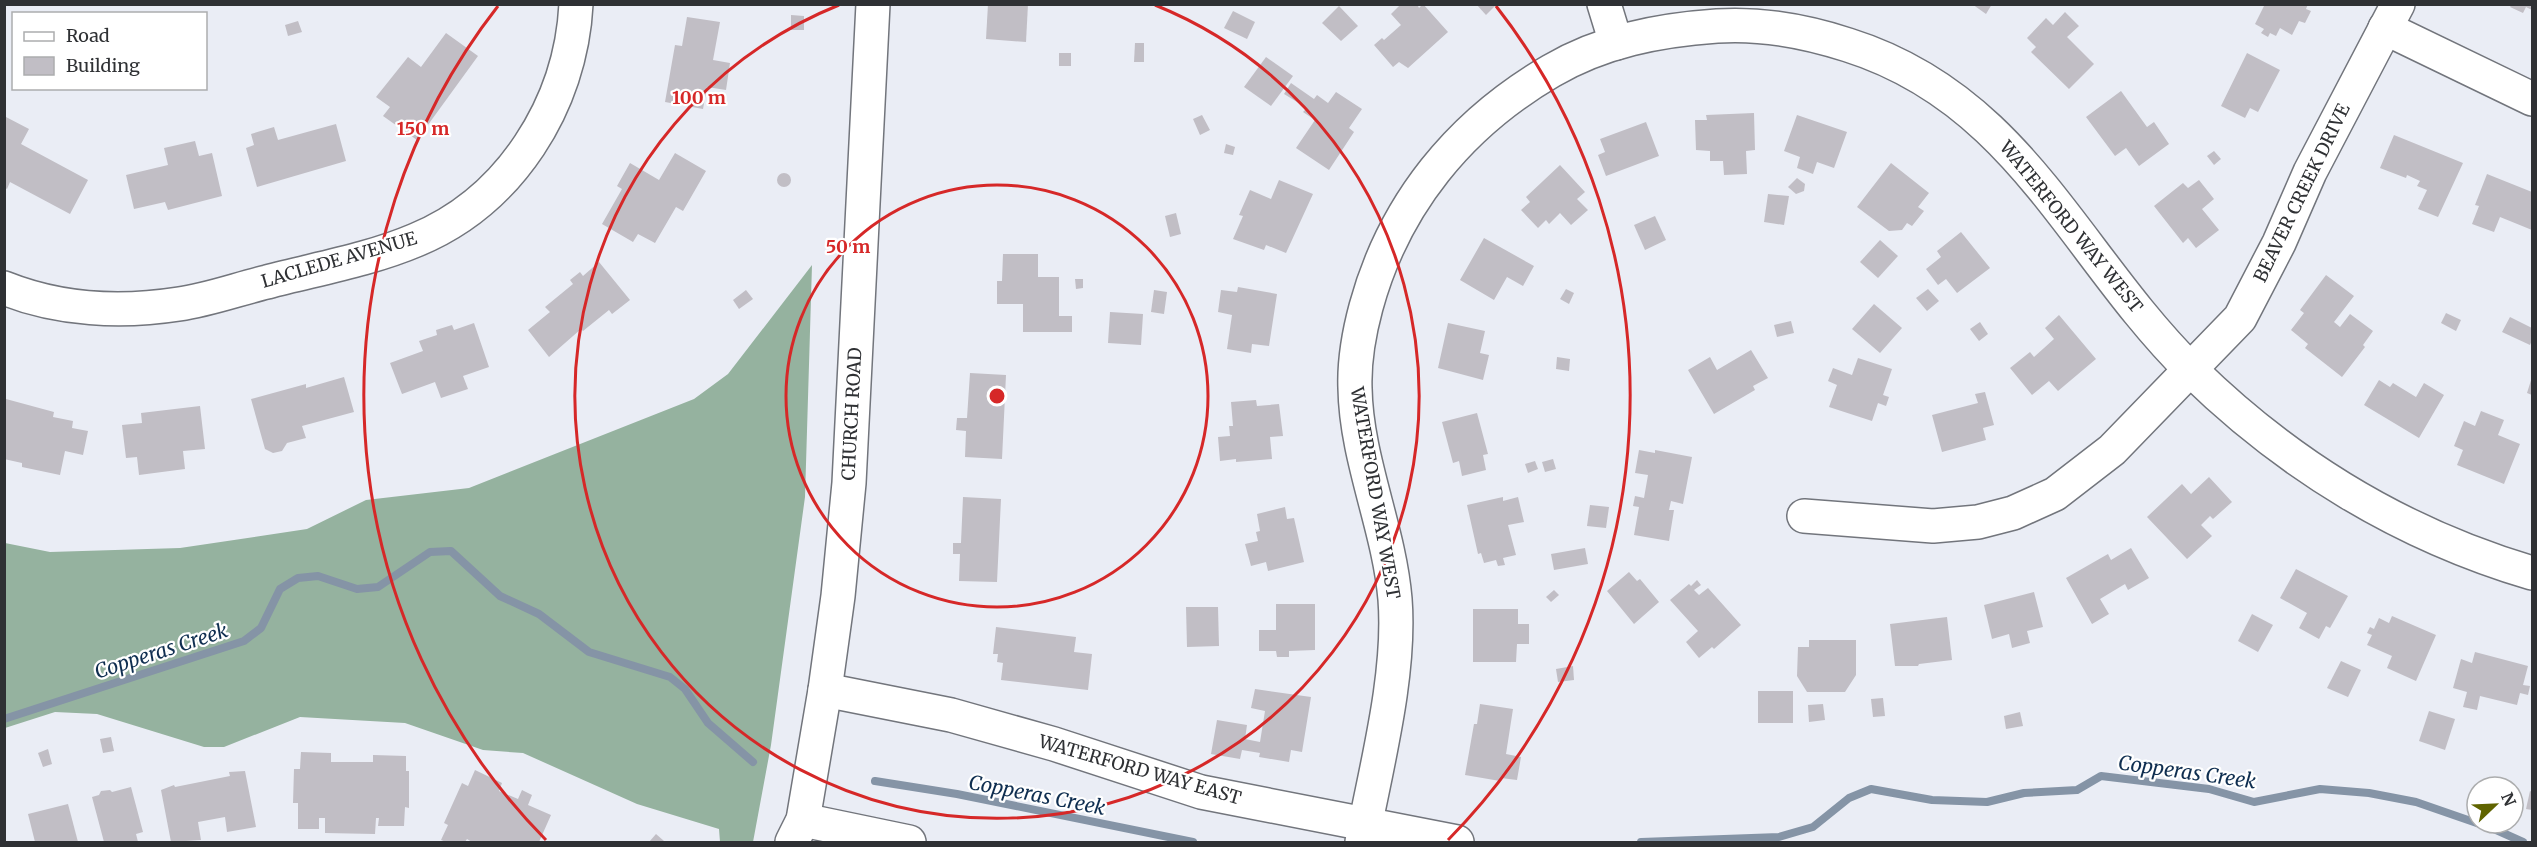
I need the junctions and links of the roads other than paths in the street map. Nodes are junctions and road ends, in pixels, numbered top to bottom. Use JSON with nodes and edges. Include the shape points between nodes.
{"nodes":[{"id":1,"x":576,"y":4,"type":"edge"},
{"id":2,"x":873,"y":4,"type":"edge"},
{"id":3,"x":1604,"y":4,"type":"edge"},
{"id":4,"x":2392,"y":16,"type":"edge"},
{"id":5,"x":1616,"y":43,"type":"junction"},
{"id":6,"x":2532,"y":99,"type":"edge"},
{"id":7,"x":4,"y":288,"type":"edge"},
{"id":8,"x":2191,"y":370,"type":"junction"},
{"id":9,"x":1804,"y":516,"type":"dead end"},
{"id":10,"x":2532,"y":573,"type":"edge"},
{"id":11,"x":825,"y":690,"type":"junction"},
{"id":12,"x":1363,"y":833,"type":"edge"},
{"id":13,"x":804,"y":835,"type":"edge"},
{"id":14,"x":909,"y":843,"type":"edge"},
{"id":15,"x":1457,"y":843,"type":"edge"}],
"edges":[{"from":1,"to":7,"type":"street","name":"LACLEDE AVENUE","via":[[560,91],[534,139],[513,168],[480,199],[444,226],[416,240],[181,304],[129,310],[97,308],[49,302]]},
{"from":2,"to":11,"type":"street","name":"CHURCH ROAD","via":[[849,483]]},
{"from":3,"to":5,"type":"street"},
{"from":4,"to":6,"type":"street"},
{"from":4,"to":8,"type":"street","name":"BEAVER CREEK DRIVE","via":[[2310,172],[2240,318]]},
{"from":5,"to":8,"type":"street","name":"WATERFORD WAY WEST","via":[[1668,30],[1738,25],[1783,28],[1869,51],[1916,73],[1962,104],[2000,138]]},
{"from":5,"to":12,"type":"street","name":"WATERFORD WAY WEST","via":[[1581,55],[1507,98],[1448,153],[1426,181],[1391,240],[1367,303],[1357,345],[1354,390],[1389,560],[1396,643]]},
{"from":8,"to":9,"type":"street","name":"BEAVER CREEK DRIVE","via":[[2138,425],[2079,477],[2055,494],[2013,513],[1978,522],[1934,526]]},
{"from":8,"to":10,"type":"street","name":"WATERFORD WAY WEST","via":[[2265,437],[2331,483],[2384,514],[2450,545]]},
{"from":11,"to":12,"type":"street","name":"WATERFORD WAY EAST","via":[[951,715],[1202,792]]},
{"from":11,"to":13,"type":"street","name":"CHURCH ROAD"},
{"from":12,"to":15,"type":"street","name":"WATERFORD WAY EAST"},
{"from":13,"to":14,"type":"street"}]}
